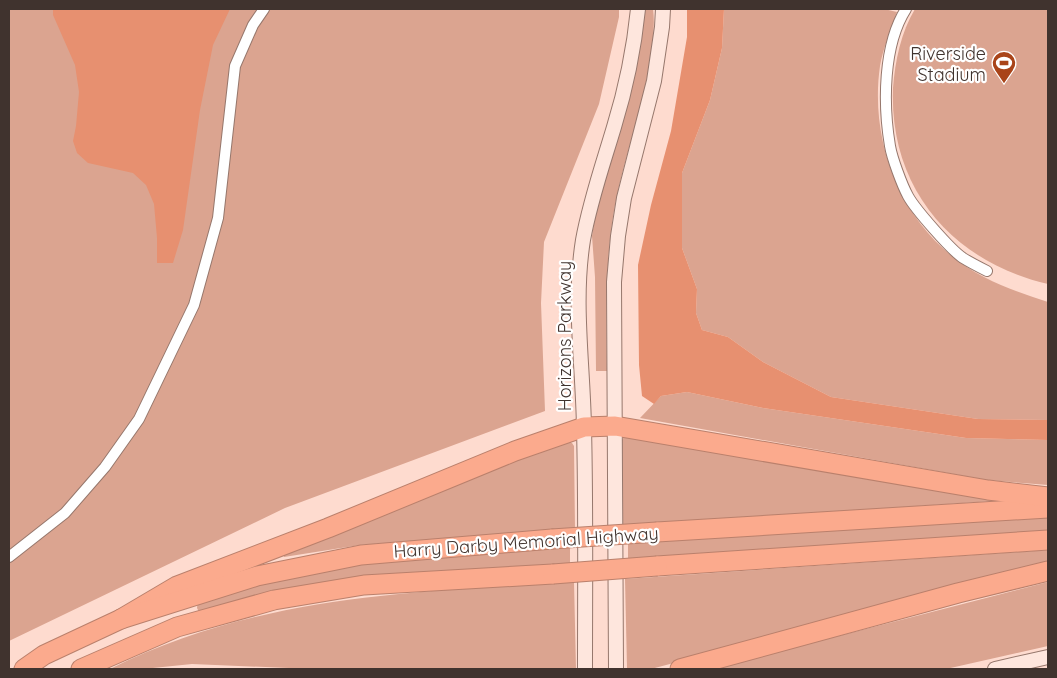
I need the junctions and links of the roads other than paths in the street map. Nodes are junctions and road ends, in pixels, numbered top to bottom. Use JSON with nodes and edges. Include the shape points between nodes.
{"nodes":[{"id":1,"x":264,"y":9,"type":"edge"},
{"id":2,"x":638,"y":9,"type":"edge"},
{"id":3,"x":663,"y":9,"type":"edge"},
{"id":4,"x":906,"y":9,"type":"edge"},
{"id":5,"x":987,"y":271,"type":"dead end"},
{"id":6,"x":614,"y":426,"type":"junction"},
{"id":7,"x":584,"y":427,"type":"junction"},
{"id":8,"x":1048,"y":496,"type":"edge"},
{"id":9,"x":1048,"y":508,"type":"edge"},
{"id":10,"x":1048,"y":540,"type":"edge"},
{"id":11,"x":9,"y":557,"type":"edge"},
{"id":12,"x":1048,"y":571,"type":"edge"},
{"id":13,"x":121,"y":619,"type":"junction"},
{"id":14,"x":1048,"y":657,"type":"edge"},
{"id":15,"x":24,"y":669,"type":"edge"},
{"id":16,"x":81,"y":669,"type":"edge"},
{"id":17,"x":585,"y":669,"type":"edge"},
{"id":18,"x":616,"y":669,"type":"edge"},
{"id":19,"x":680,"y":669,"type":"edge"},
{"id":20,"x":995,"y":669,"type":"edge"}],
"edges":[{"from":1,"to":11,"type":"street","via":[[253,25],[235,66],[218,218],[194,305],[139,419],[105,466],[65,513]]},
{"from":2,"to":7,"type":"main road","name":"Horizons Parkway","via":[[626,81],[583,240],[579,331]]},
{"from":3,"to":6,"type":"main road","via":[[654,81],[624,198],[618,236],[613,329]]},
{"from":4,"to":5,"type":"street","via":[[888,58],[885,102],[890,148],[908,197],[962,258]]},
{"from":6,"to":7,"type":"highway"},
{"from":6,"to":8,"type":"highway","via":[[988,490]]},
{"from":6,"to":18,"type":"main road"},
{"from":7,"to":13,"type":"highway","via":[[516,450],[177,586]]},
{"from":7,"to":17,"type":"main road","name":"Horizons Parkway"},
{"from":9,"to":13,"type":"highway","name":"Harry Darby Memorial Highway","bridge":true,"via":[[552,539],[361,555],[257,576]]},
{"from":10,"to":16,"type":"highway","name":"Harry Darby Memorial Highway","bridge":true,"via":[[364,585],[274,600],[176,627]]},
{"from":12,"to":19,"type":"highway"},
{"from":13,"to":15,"type":"highway","name":"Harry Darby Memorial Highway","via":[[44,655]]},
{"from":14,"to":20,"type":"main road"}]}
